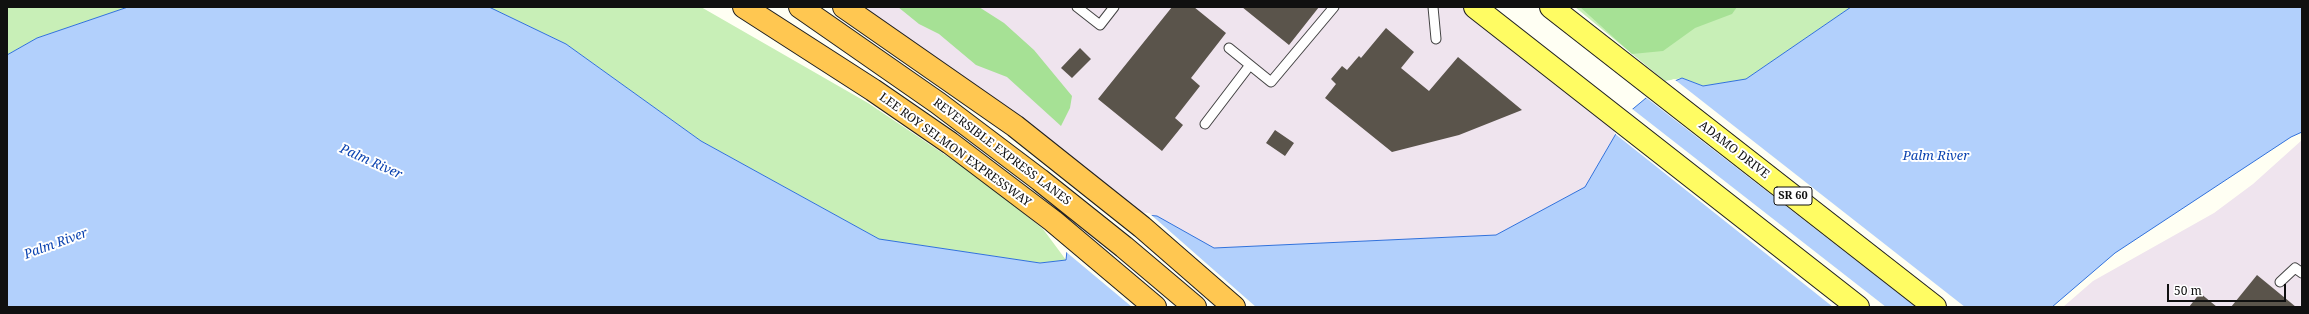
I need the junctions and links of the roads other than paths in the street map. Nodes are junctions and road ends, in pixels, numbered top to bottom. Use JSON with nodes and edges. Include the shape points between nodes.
{"nodes":[{"id":1,"x":744,"y":7,"type":"edge"},
{"id":2,"x":800,"y":7,"type":"edge"},
{"id":3,"x":844,"y":7,"type":"edge"},
{"id":4,"x":1077,"y":7,"type":"edge"},
{"id":5,"x":1114,"y":7,"type":"edge"},
{"id":6,"x":1334,"y":7,"type":"edge"},
{"id":7,"x":1433,"y":7,"type":"edge"},
{"id":8,"x":1475,"y":7,"type":"edge"},
{"id":9,"x":1552,"y":7,"type":"edge"},
{"id":10,"x":1436,"y":39,"type":"dead end"},
{"id":11,"x":1229,"y":48,"type":"dead end"},
{"id":12,"x":1250,"y":65,"type":"junction"},
{"id":13,"x":1205,"y":124,"type":"dead end"},
{"id":14,"x":2302,"y":273,"type":"edge"},
{"id":15,"x":2280,"y":282,"type":"dead end"},
{"id":16,"x":1155,"y":307,"type":"edge"},
{"id":17,"x":1195,"y":307,"type":"edge"},
{"id":18,"x":1234,"y":307,"type":"edge"},
{"id":19,"x":1858,"y":307,"type":"edge"},
{"id":20,"x":1935,"y":307,"type":"edge"}],
"edges":[{"from":1,"to":16,"type":"highway","name":"LEE ROY SELMON EXPRESSWAY","via":[[950,143],[1053,221]]},
{"from":2,"to":17,"type":"highway","name":"REVERSIBLE EXPRESS LANES","via":[[938,103],[1040,180]]},
{"from":3,"to":18,"type":"highway","via":[[963,89],[1066,166],[1142,227]]},
{"from":4,"to":5,"type":"lane","via":[[1100,24]]},
{"from":6,"to":12,"type":"lane","via":[[1271,82]]},
{"from":7,"to":10,"type":"lane"},
{"from":8,"to":19,"type":"main road"},
{"from":9,"to":20,"type":"main road","name":"ADAMO DRIVE","number":"SR 60"},
{"from":11,"to":12,"type":"lane"},
{"from":12,"to":13,"type":"lane"},
{"from":14,"to":15,"type":"lane","via":[[2295,268]]}]}
